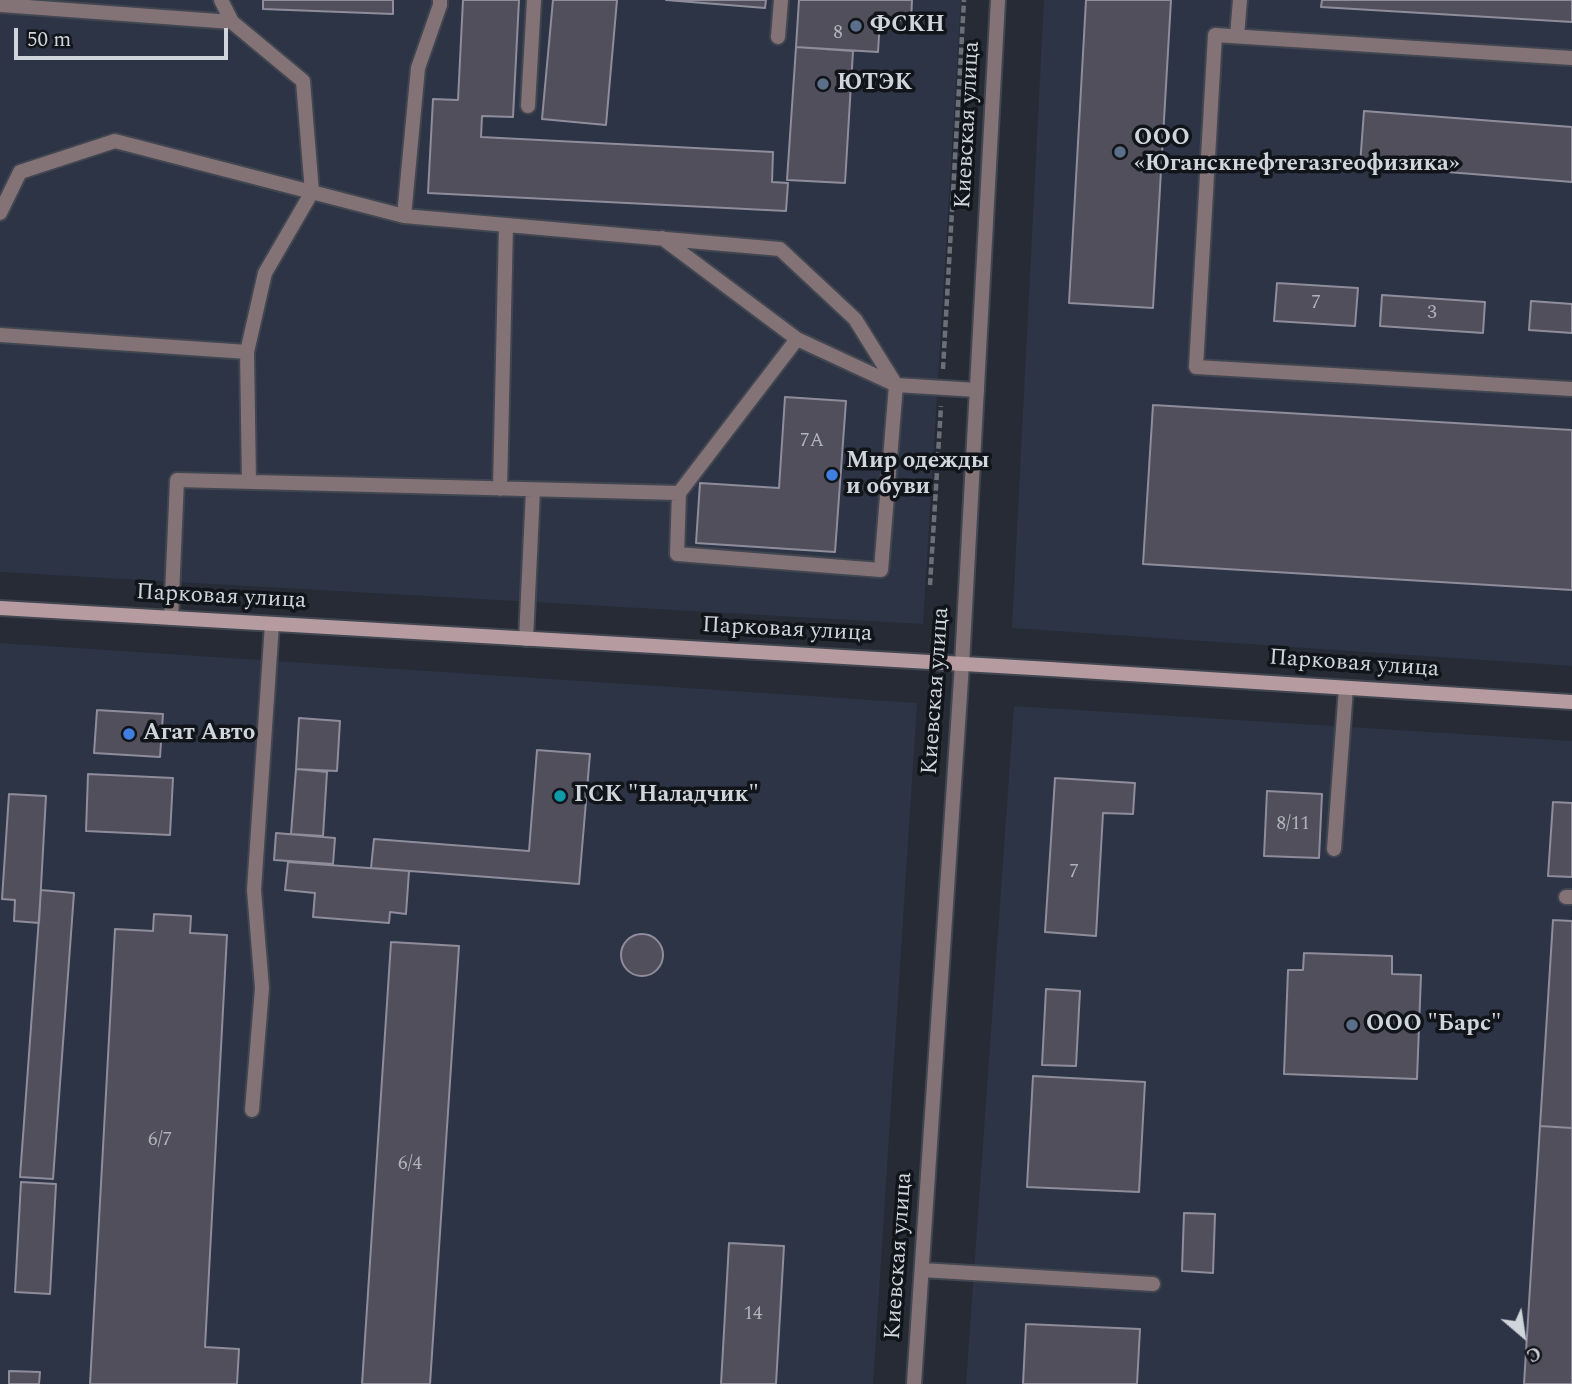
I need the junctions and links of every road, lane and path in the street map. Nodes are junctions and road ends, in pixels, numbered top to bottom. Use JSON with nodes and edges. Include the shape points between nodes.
{"nodes":[{"id":1,"x":221,"y":0,"type":"edge"},
{"id":2,"x":440,"y":0,"type":"edge"},
{"id":3,"x":534,"y":0,"type":"edge"},
{"id":4,"x":781,"y":0,"type":"edge"},
{"id":5,"x":964,"y":0,"type":"edge"},
{"id":6,"x":999,"y":0,"type":"edge"},
{"id":7,"x":1240,"y":0,"type":"edge"},
{"id":8,"x":0,"y":5,"type":"edge"},
{"id":9,"x":232,"y":22,"type":"junction"},
{"id":10,"x":1237,"y":36,"type":"junction"},
{"id":11,"x":778,"y":37,"type":"dead end"},
{"id":12,"x":1572,"y":58,"type":"edge"},
{"id":13,"x":528,"y":106,"type":"dead end"},
{"id":14,"x":312,"y":192,"type":"junction"},
{"id":15,"x":0,"y":213,"type":"edge"},
{"id":16,"x":404,"y":216,"type":"junction"},
{"id":17,"x":506,"y":225,"type":"junction"},
{"id":18,"x":662,"y":238,"type":"junction"},
{"id":19,"x":0,"y":335,"type":"edge"},
{"id":20,"x":797,"y":340,"type":"junction"},
{"id":21,"x":247,"y":352,"type":"junction"},
{"id":22,"x":896,"y":384,"type":"junction"},
{"id":23,"x":942,"y":388,"type":"junction"},
{"id":24,"x":1572,"y":389,"type":"edge"},
{"id":25,"x":977,"y":390,"type":"junction"},
{"id":26,"x":249,"y":482,"type":"junction"},
{"id":27,"x":500,"y":489,"type":"junction"},
{"id":28,"x":533,"y":489,"type":"junction"},
{"id":29,"x":680,"y":493,"type":"junction"},
{"id":30,"x":930,"y":585,"type":"dead end"},
{"id":31,"x":0,"y":608,"type":"edge"},
{"id":32,"x":171,"y":618,"type":"junction"},
{"id":33,"x":272,"y":624,"type":"junction"},
{"id":34,"x":526,"y":639,"type":"junction"},
{"id":35,"x":962,"y":664,"type":"junction"},
{"id":36,"x":1346,"y":688,"type":"junction"},
{"id":37,"x":1572,"y":702,"type":"edge"},
{"id":38,"x":1334,"y":849,"type":"dead end"},
{"id":39,"x":253,"y":1110,"type":"dead end"},
{"id":40,"x":922,"y":1270,"type":"junction"},
{"id":41,"x":1153,"y":1284,"type":"dead end"},
{"id":42,"x":914,"y":1384,"type":"edge"}],
"edges":[{"from":1,"to":9,"type":"street"},
{"from":2,"to":16,"type":"street","via":[[418,68]]},
{"from":3,"to":13,"type":"street"},
{"from":4,"to":11,"type":"street"},
{"from":5,"to":23,"type":"path"},
{"from":6,"to":25,"type":"street","name":"Киевская улица"},
{"from":7,"to":10,"type":"street"},
{"from":8,"to":9,"type":"street"},
{"from":9,"to":14,"type":"street","via":[[303,81]]},
{"from":10,"to":12,"type":"street"},
{"from":10,"to":24,"type":"street","via":[[1215,35],[1196,367]]},
{"from":14,"to":15,"type":"street","via":[[115,141],[20,172]]},
{"from":14,"to":16,"type":"street"},
{"from":14,"to":21,"type":"street","via":[[265,273]]},
{"from":16,"to":17,"type":"street"},
{"from":17,"to":18,"type":"street"},
{"from":17,"to":27,"type":"street"},
{"from":18,"to":20,"type":"street"},
{"from":18,"to":22,"type":"street","via":[[780,248],[855,319]]},
{"from":19,"to":21,"type":"street"},
{"from":20,"to":22,"type":"street"},
{"from":20,"to":29,"type":"street"},
{"from":21,"to":26,"type":"street"},
{"from":22,"to":23,"type":"street"},
{"from":22,"to":29,"type":"street","via":[[881,570],[677,554]]},
{"from":23,"to":25,"type":"street"},
{"from":23,"to":30,"type":"path"},
{"from":25,"to":35,"type":"street","name":"Киевская улица"},
{"from":26,"to":27,"type":"street"},
{"from":26,"to":32,"type":"street","via":[[177,480]]},
{"from":27,"to":28,"type":"street"},
{"from":28,"to":29,"type":"street"},
{"from":28,"to":34,"type":"street"},
{"from":31,"to":32,"type":"main road","name":"Парковая улица"},
{"from":32,"to":33,"type":"main road","name":"Парковая улица"},
{"from":33,"to":34,"type":"main road","name":"Парковая улица"},
{"from":33,"to":39,"type":"street","via":[[254,890],[262,988]]},
{"from":34,"to":35,"type":"main road","name":"Парковая улица"},
{"from":35,"to":36,"type":"main road","name":"Парковая улица"},
{"from":35,"to":40,"type":"street","name":"Киевская улица"},
{"from":36,"to":37,"type":"main road","name":"Парковая улица"},
{"from":36,"to":38,"type":"street"},
{"from":40,"to":41,"type":"street"},
{"from":40,"to":42,"type":"street","name":"Киевская улица"}]}
